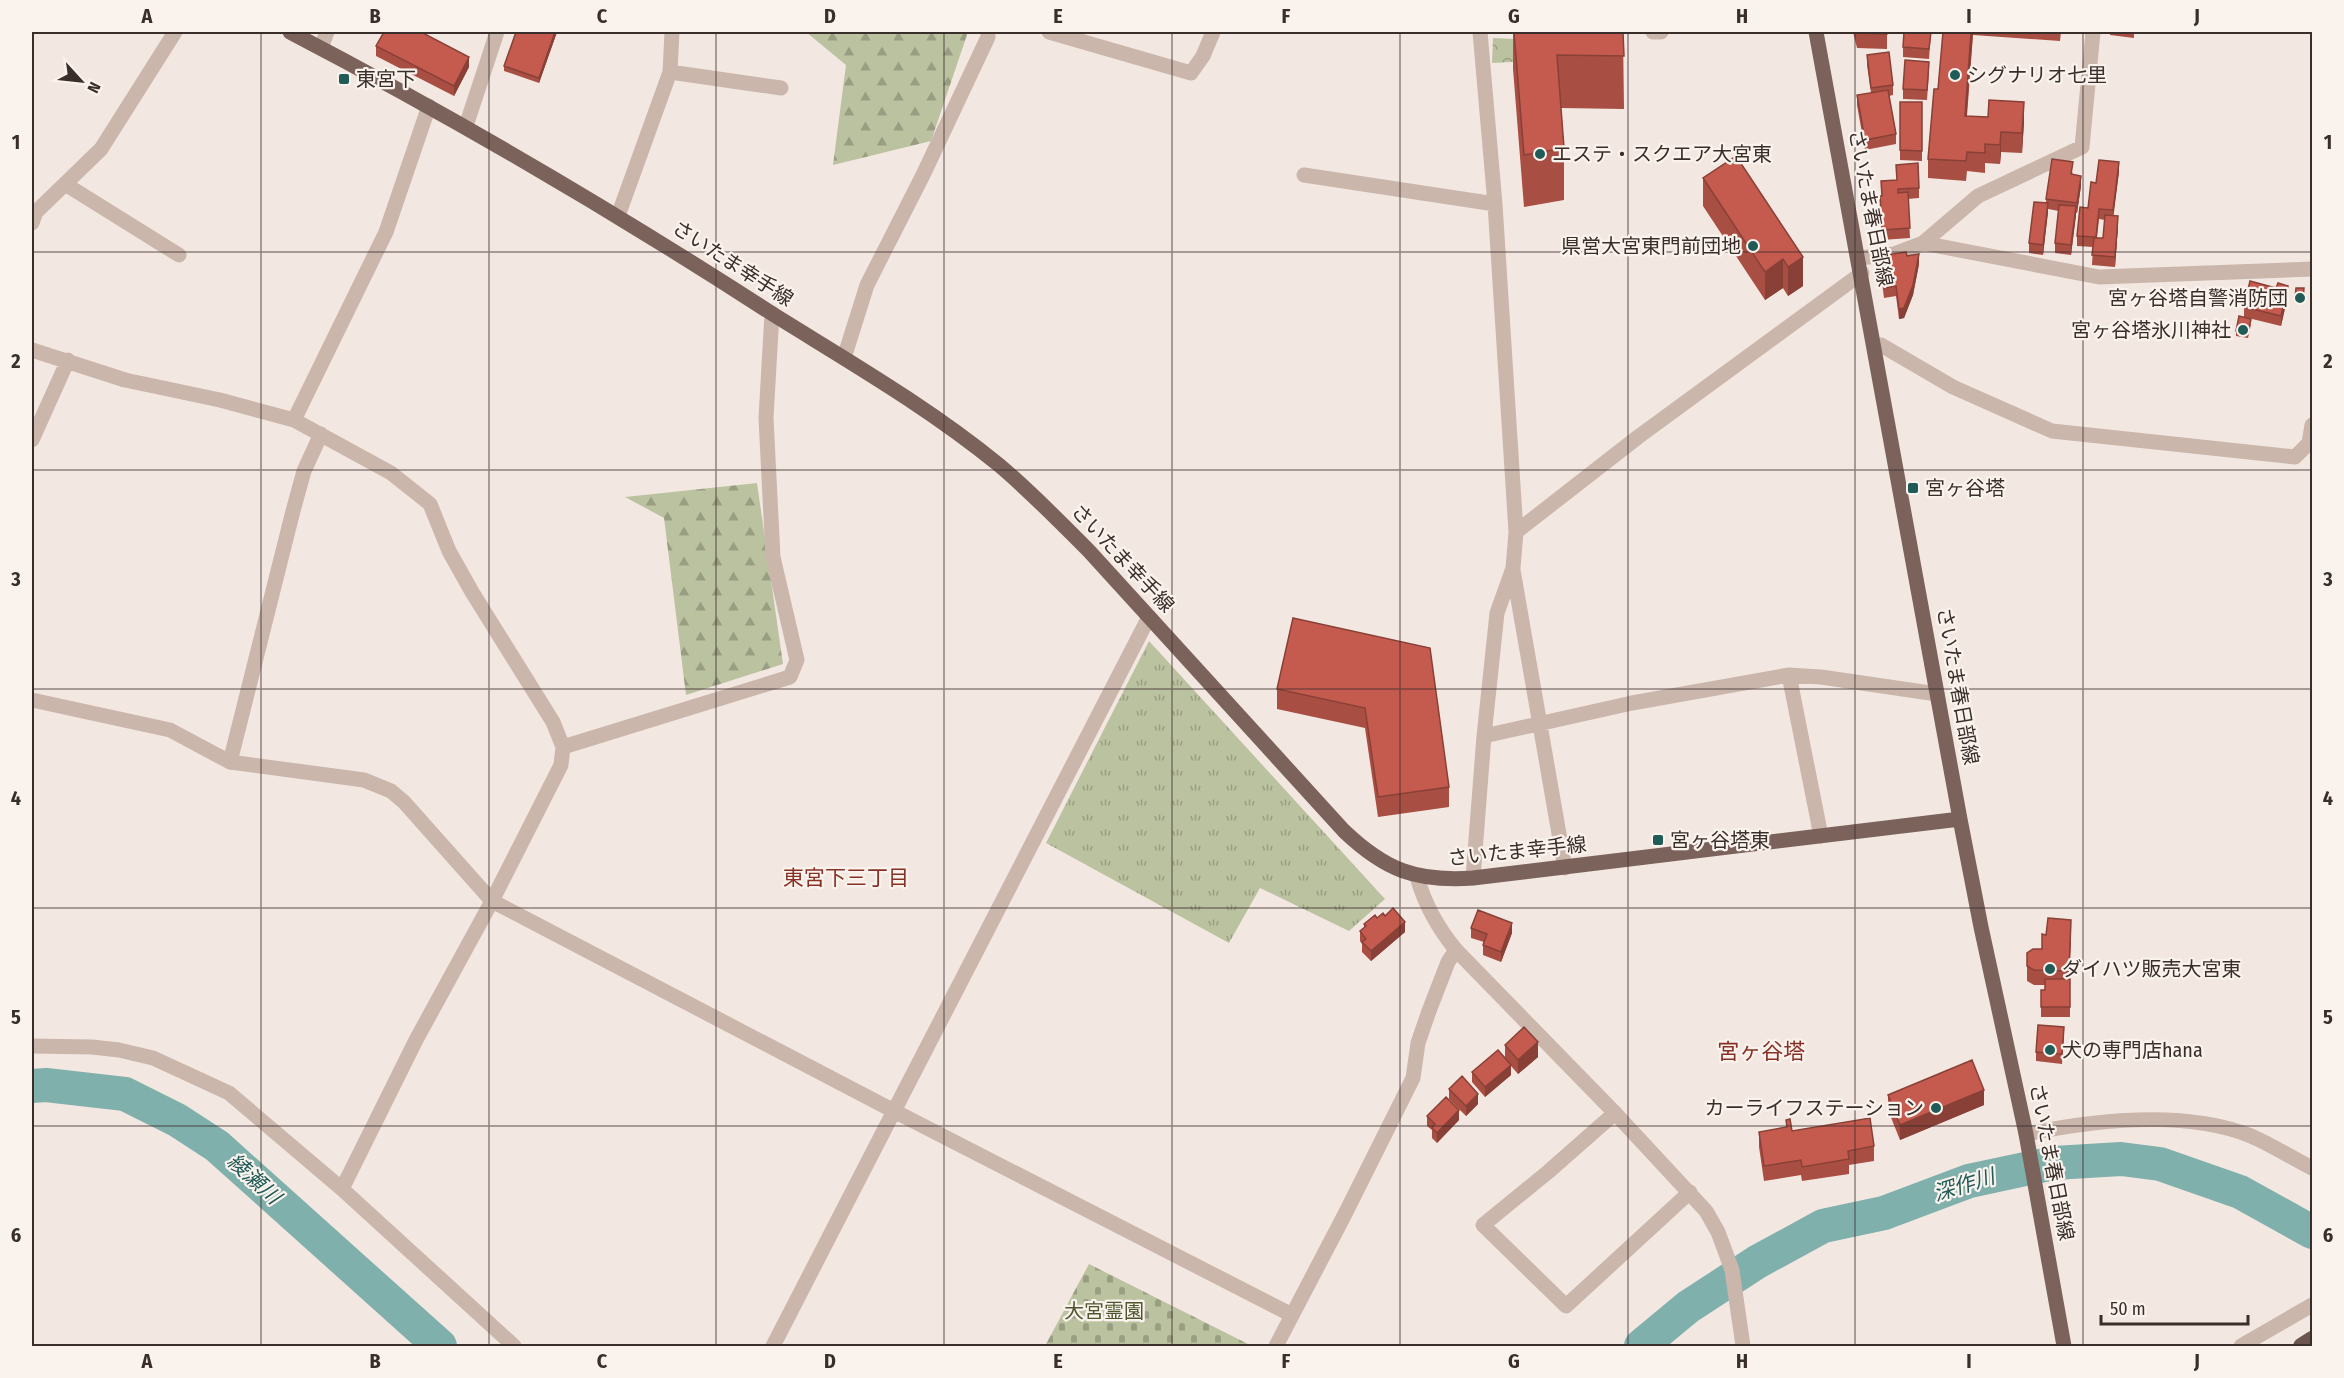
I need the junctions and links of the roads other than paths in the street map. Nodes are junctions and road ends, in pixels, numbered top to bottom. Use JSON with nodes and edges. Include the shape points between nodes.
{"nodes":[{"id":1,"x":175,"y":32,"type":"edge"},
{"id":2,"x":290,"y":32,"type":"edge"},
{"id":3,"x":327,"y":32,"type":"edge"},
{"id":4,"x":497,"y":32,"type":"edge"},
{"id":5,"x":672,"y":32,"type":"edge"},
{"id":6,"x":988,"y":32,"type":"edge"},
{"id":7,"x":1050,"y":32,"type":"edge"},
{"id":8,"x":1212,"y":32,"type":"edge"},
{"id":9,"x":1480,"y":32,"type":"edge"},
{"id":10,"x":1653,"y":32,"type":"edge"},
{"id":11,"x":1661,"y":32,"type":"edge"},
{"id":12,"x":1816,"y":32,"type":"edge"},
{"id":13,"x":2093,"y":32,"type":"edge"},
{"id":14,"x":321,"y":48,"type":"junction"},
{"id":15,"x":670,"y":72,"type":"junction"},
{"id":16,"x":780,"y":88,"type":"dead end"},
{"id":17,"x":429,"y":106,"type":"junction"},
{"id":18,"x":466,"y":126,"type":"junction"},
{"id":19,"x":1305,"y":175,"type":"dead end"},
{"id":20,"x":65,"y":184,"type":"junction"},
{"id":21,"x":1495,"y":204,"type":"junction"},
{"id":22,"x":618,"y":216,"type":"junction"},
{"id":23,"x":32,"y":223,"type":"edge"},
{"id":24,"x":1923,"y":243,"type":"junction"},
{"id":25,"x":179,"y":255,"type":"dead end"},
{"id":26,"x":1860,"y":266,"type":"junction"},
{"id":27,"x":2313,"y":269,"type":"edge"},
{"id":28,"x":772,"y":313,"type":"junction"},
{"id":29,"x":1875,"y":347,"type":"junction"},
{"id":30,"x":32,"y":350,"type":"edge"},
{"id":31,"x":844,"y":358,"type":"junction"},
{"id":32,"x":68,"y":360,"type":"junction"},
{"id":33,"x":294,"y":420,"type":"junction"},
{"id":34,"x":2313,"y":425,"type":"edge"},
{"id":35,"x":321,"y":434,"type":"junction"},
{"id":36,"x":32,"y":440,"type":"edge"},
{"id":37,"x":1516,"y":532,"type":"junction"},
{"id":38,"x":1513,"y":568,"type":"junction"},
{"id":39,"x":1149,"y":617,"type":"junction"},
{"id":40,"x":1790,"y":675,"type":"junction"},
{"id":41,"x":1937,"y":694,"type":"junction"},
{"id":42,"x":32,"y":700,"type":"edge"},
{"id":43,"x":1539,"y":725,"type":"junction"},
{"id":44,"x":1484,"y":736,"type":"junction"},
{"id":45,"x":563,"y":747,"type":"junction"},
{"id":46,"x":230,"y":762,"type":"junction"},
{"id":47,"x":1960,"y":819,"type":"junction"},
{"id":48,"x":1821,"y":836,"type":"junction"},
{"id":49,"x":1565,"y":868,"type":"junction"},
{"id":50,"x":1417,"y":877,"type":"junction"},
{"id":51,"x":1473,"y":878,"type":"junction"},
{"id":52,"x":492,"y":901,"type":"junction"},
{"id":53,"x":1456,"y":950,"type":"junction"},
{"id":54,"x":32,"y":1046,"type":"edge"},
{"id":55,"x":894,"y":1112,"type":"junction"},
{"id":56,"x":1615,"y":1113,"type":"junction"},
{"id":57,"x":2027,"y":1138,"type":"junction"},
{"id":58,"x":2313,"y":1168,"type":"edge"},
{"id":59,"x":342,"y":1189,"type":"junction"},
{"id":60,"x":1690,"y":1192,"type":"junction"},
{"id":61,"x":2313,"y":1305,"type":"edge"},
{"id":62,"x":1292,"y":1315,"type":"junction"},
{"id":63,"x":2313,"y":1339,"type":"edge"},
{"id":64,"x":514,"y":1347,"type":"edge"},
{"id":65,"x":773,"y":1347,"type":"edge"},
{"id":66,"x":1276,"y":1347,"type":"edge"},
{"id":67,"x":1743,"y":1347,"type":"edge"},
{"id":68,"x":2064,"y":1347,"type":"edge"},
{"id":69,"x":2241,"y":1347,"type":"edge"},
{"id":70,"x":2301,"y":1347,"type":"edge"}],
"edges":[{"from":1,"to":20,"type":"street","via":[[101,149]]},
{"from":2,"to":14,"type":"main road","name":"さいたま幸手線"},
{"from":3,"to":14,"type":"street"},
{"from":4,"to":18,"type":"street"},
{"from":5,"to":15,"type":"street"},
{"from":6,"to":31,"type":"street","via":[[867,285]]},
{"from":7,"to":8,"type":"street","via":[[1191,73]]},
{"from":9,"to":21,"type":"street"},
{"from":10,"to":11,"type":"street"},
{"from":12,"to":26,"type":"main road","name":"さいたま春日部線"},
{"from":13,"to":24,"type":"street","via":[[2082,147],[1978,196]]},
{"from":14,"to":17,"type":"main road","name":"さいたま幸手線"},
{"from":15,"to":16,"type":"street"},
{"from":15,"to":22,"type":"street"},
{"from":17,"to":18,"type":"main road","name":"さいたま幸手線"},
{"from":17,"to":33,"type":"street","via":[[386,232]]},
{"from":18,"to":22,"type":"main road","name":"さいたま幸手線"},
{"from":19,"to":21,"type":"street"},
{"from":20,"to":23,"type":"street","via":[[36,212]]},
{"from":20,"to":25,"type":"street"},
{"from":21,"to":37,"type":"street"},
{"from":22,"to":28,"type":"main road","name":"さいたま幸手線"},
{"from":24,"to":26,"type":"street"},
{"from":24,"to":27,"type":"street","via":[[2099,277]]},
{"from":26,"to":29,"type":"main road","name":"さいたま春日部線"},
{"from":26,"to":37,"type":"street"},
{"from":28,"to":31,"type":"main road","name":"さいたま幸手線"},
{"from":28,"to":45,"type":"street","via":[[766,418],[771,522],[773,556],[797,660],[790,677]]},
{"from":29,"to":34,"type":"street","via":[[1881,345],[1953,387],[2052,431],[2295,457],[2309,443]]},
{"from":29,"to":41,"type":"main road","name":"さいたま春日部線"},
{"from":30,"to":32,"type":"street"},
{"from":31,"to":39,"type":"main road","name":"さいたま幸手線","via":[[999,465],[1046,507]]},
{"from":32,"to":33,"type":"street","via":[[125,380]]},
{"from":32,"to":36,"type":"street"},
{"from":33,"to":35,"type":"street"},
{"from":35,"to":45,"type":"street","via":[[391,473],[430,504],[449,551],[553,722]]},
{"from":35,"to":46,"type":"street","via":[[304,471]]},
{"from":37,"to":38,"type":"street"},
{"from":38,"to":43,"type":"street"},
{"from":38,"to":44,"type":"street","via":[[1497,613]]},
{"from":39,"to":50,"type":"main road","name":"さいたま幸手線","via":[[1344,831],[1378,859]]},
{"from":39,"to":55,"type":"street"},
{"from":40,"to":41,"type":"street"},
{"from":40,"to":43,"type":"street","via":[[1632,703]]},
{"from":40,"to":48,"type":"street"},
{"from":41,"to":47,"type":"main road","name":"さいたま春日部線"},
{"from":42,"to":46,"type":"street","via":[[170,730]]},
{"from":43,"to":44,"type":"street"},
{"from":43,"to":49,"type":"street"},
{"from":44,"to":51,"type":"street"},
{"from":45,"to":52,"type":"street","via":[[561,765]]},
{"from":46,"to":52,"type":"street","via":[[364,780],[391,791]]},
{"from":47,"to":48,"type":"main road","name":"さいたま幸手線"},
{"from":47,"to":57,"type":"main road","name":"さいたま春日部線"},
{"from":48,"to":49,"type":"main road","name":"さいたま幸手線"},
{"from":49,"to":51,"type":"main road","name":"さいたま幸手線"},
{"from":50,"to":51,"type":"main road","name":"さいたま幸手線"},
{"from":50,"to":53,"type":"street","via":[[1433,919]]},
{"from":52,"to":55,"type":"street"},
{"from":52,"to":59,"type":"street","via":[[416,1040]]},
{"from":53,"to":56,"type":"street"},
{"from":53,"to":62,"type":"street","via":[[1428,1011],[1413,1078]]},
{"from":54,"to":59,"type":"street","via":[[119,1050],[153,1058],[197,1078],[229,1093]]},
{"from":55,"to":62,"type":"street"},
{"from":55,"to":65,"type":"street"},
{"from":56,"to":60,"type":"street"},
{"from":56,"to":60,"type":"street","via":[[1483,1225],[1566,1306]]},
{"from":57,"to":58,"type":"street","via":[[2100,1122],[2148,1119],[2212,1124],[2250,1136]]},
{"from":57,"to":68,"type":"main road","name":"さいたま春日部線"},
{"from":59,"to":64,"type":"street"},
{"from":60,"to":67,"type":"street","via":[[1706,1211],[1726,1250]]},
{"from":61,"to":69,"type":"street"},
{"from":62,"to":66,"type":"street"},
{"from":63,"to":70,"type":"highway"}]}
